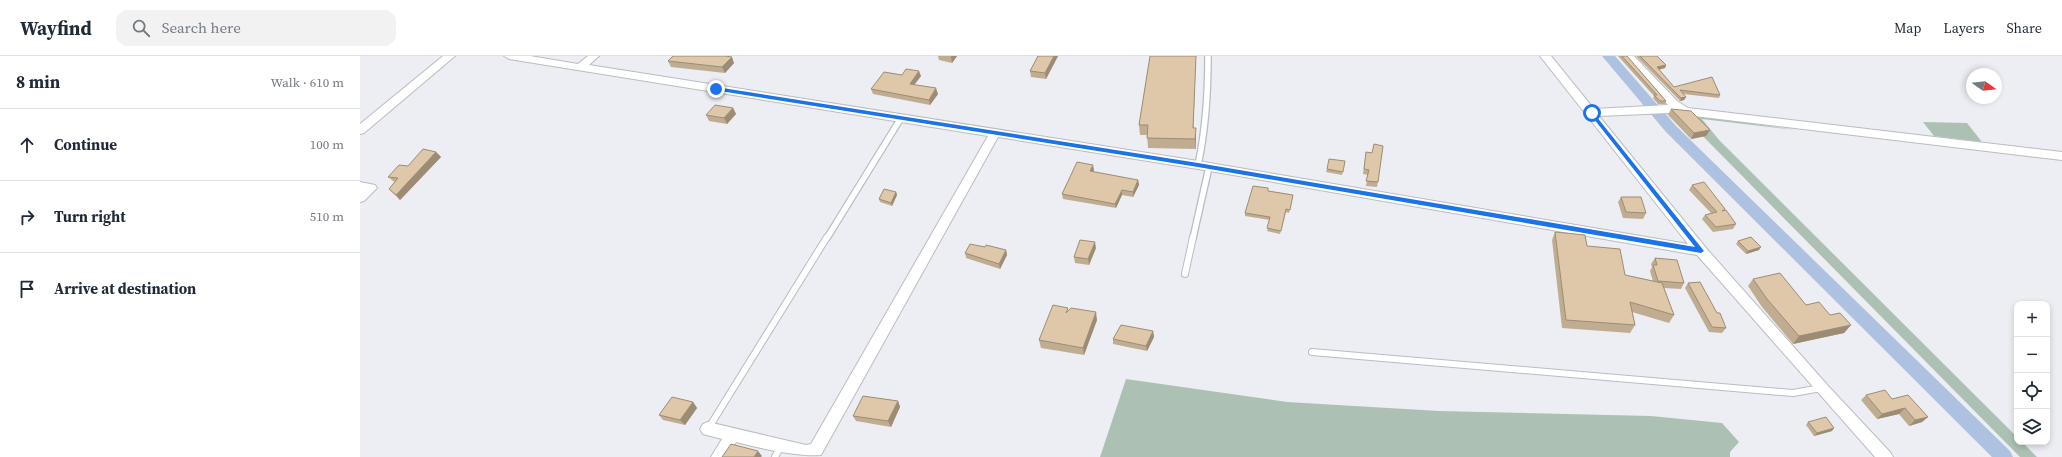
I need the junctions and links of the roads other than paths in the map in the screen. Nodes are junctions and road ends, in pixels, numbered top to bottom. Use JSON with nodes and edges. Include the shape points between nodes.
{"nodes":[{"id":1,"x":450,"y":56,"type":"edge"},
{"id":2,"x":509,"y":56,"type":"edge"},
{"id":3,"x":594,"y":56,"type":"edge"},
{"id":4,"x":1208,"y":56,"type":"edge"},
{"id":5,"x":1545,"y":56,"type":"edge"},
{"id":6,"x":1628,"y":56,"type":"edge"},
{"id":7,"x":581,"y":67,"type":"junction"},
{"id":8,"x":1688,"y":111,"type":"junction"},
{"id":9,"x":1592,"y":113,"type":"junction"},
{"id":10,"x":901,"y":118,"type":"junction"},
{"id":11,"x":360,"y":130,"type":"edge"},
{"id":12,"x":995,"y":133,"type":"junction"},
{"id":13,"x":2062,"y":156,"type":"edge"},
{"id":14,"x":1203,"y":166,"type":"junction"},
{"id":15,"x":360,"y":186,"type":"edge"},
{"id":16,"x":360,"y":198,"type":"edge"},
{"id":17,"x":1701,"y":251,"type":"junction"},
{"id":18,"x":1185,"y":274,"type":"dead end"},
{"id":19,"x":1312,"y":352,"type":"dead end"},
{"id":20,"x":1822,"y":388,"type":"junction"},
{"id":21,"x":708,"y":429,"type":"joint"},
{"id":22,"x":732,"y":436,"type":"junction"},
{"id":23,"x":778,"y":452,"type":"edge"},
{"id":24,"x":719,"y":457,"type":"edge"},
{"id":25,"x":1885,"y":457,"type":"edge"}],
"edges":[{"from":1,"to":11,"type":"street"},
{"from":2,"to":7,"type":"street"},
{"from":3,"to":7,"type":"street"},
{"from":4,"to":14,"type":"lane"},
{"from":5,"to":9,"type":"street"},
{"from":6,"to":8,"type":"street","via":[[1673,104]]},
{"from":7,"to":10,"type":"street"},
{"from":8,"to":9,"type":"street","via":[[1609,110]]},
{"from":8,"to":13,"type":"street"},
{"from":9,"to":17,"type":"street"},
{"from":10,"to":12,"type":"street"},
{"from":10,"to":21,"type":"lane"},
{"from":12,"to":14,"type":"street"},
{"from":12,"to":23,"type":"street","via":[[816,450]]},
{"from":14,"to":17,"type":"street"},
{"from":14,"to":18,"type":"lane"},
{"from":15,"to":16,"type":"street","via":[[371,188]]},
{"from":17,"to":20,"type":"street"},
{"from":19,"to":20,"type":"lane","via":[[1793,393]]},
{"from":20,"to":25,"type":"street"},
{"from":21,"to":22,"type":"street"},
{"from":22,"to":23,"type":"street"},
{"from":22,"to":24,"type":"street"}]}
